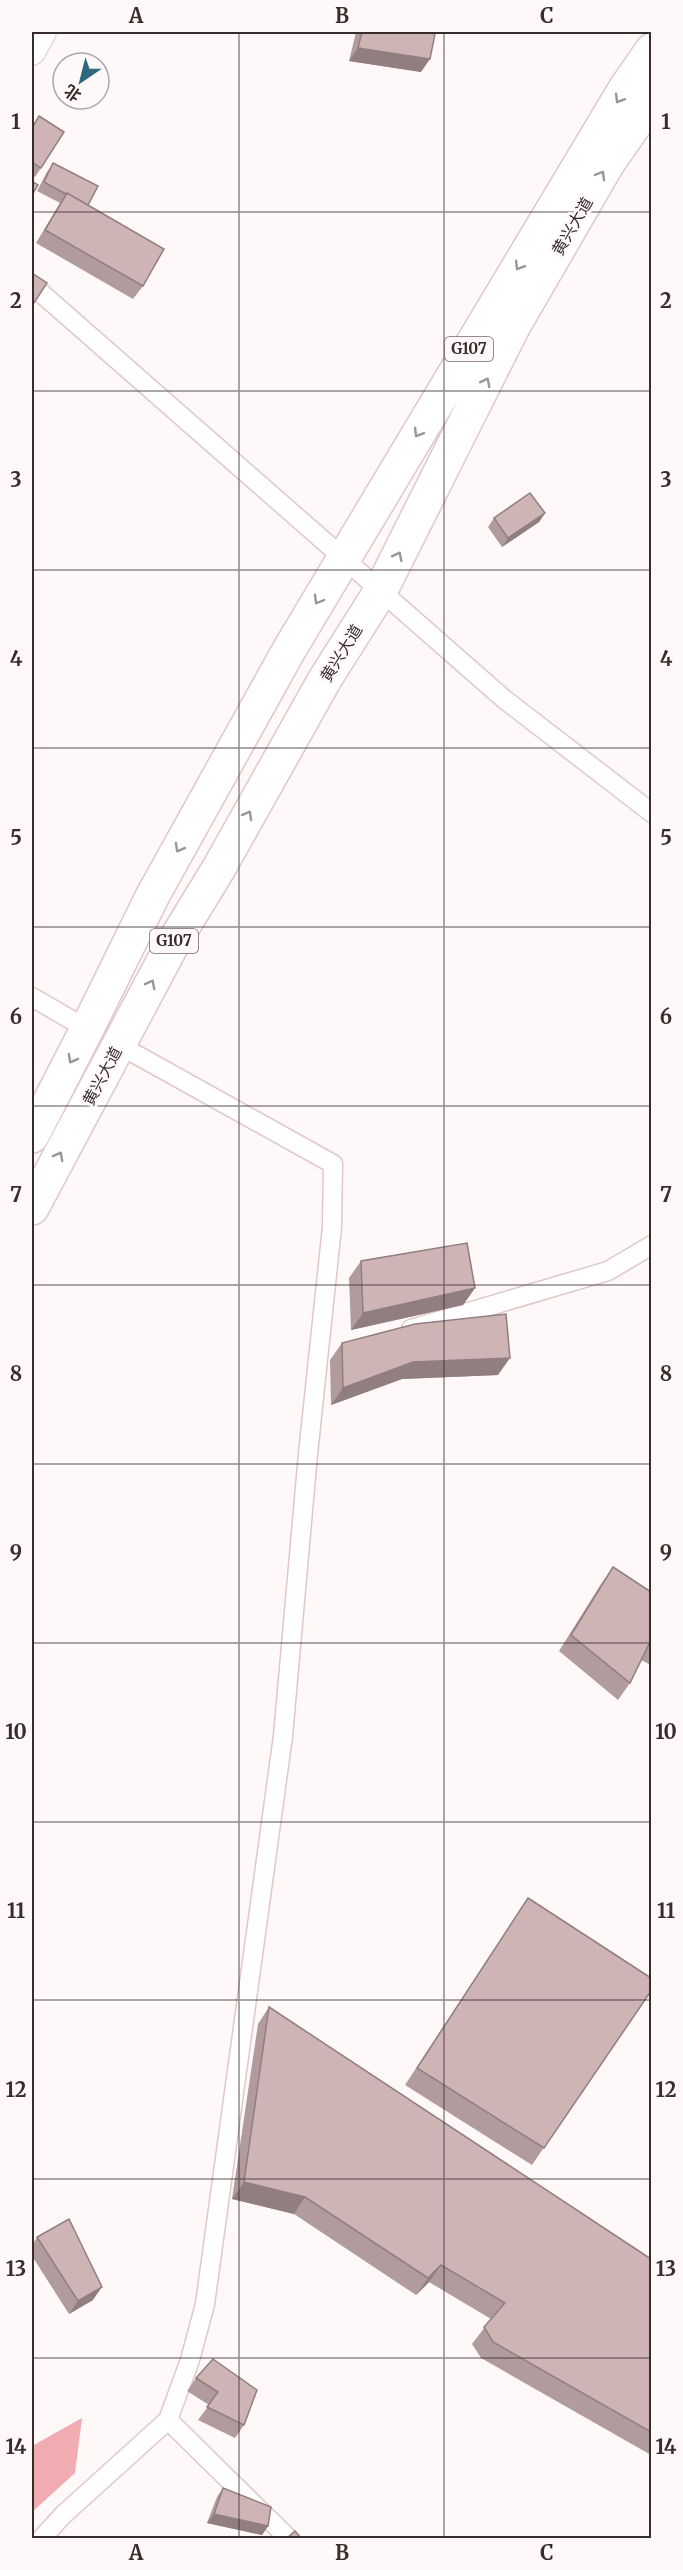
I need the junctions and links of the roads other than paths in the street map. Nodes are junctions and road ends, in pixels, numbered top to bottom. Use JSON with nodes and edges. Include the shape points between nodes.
{"nodes":[{"id":1,"x":43,"y":32,"type":"edge"},
{"id":2,"x":651,"y":50,"type":"edge"},
{"id":3,"x":32,"y":52,"type":"edge"},
{"id":4,"x":651,"y":100,"type":"edge"},
{"id":5,"x":32,"y":285,"type":"edge"},
{"id":6,"x":342,"y":559,"type":"junction"},
{"id":7,"x":380,"y":592,"type":"junction"},
{"id":8,"x":247,"y":725,"type":"junction"},
{"id":9,"x":287,"y":747,"type":"junction"},
{"id":10,"x":651,"y":813,"type":"edge"},
{"id":11,"x":32,"y":997,"type":"edge"},
{"id":12,"x":87,"y":1029,"type":"junction"},
{"id":13,"x":119,"y":1046,"type":"junction"},
{"id":14,"x":32,"y":1136,"type":"edge"},
{"id":15,"x":32,"y":1208,"type":"edge"},
{"id":16,"x":651,"y":1245,"type":"edge"},
{"id":17,"x":397,"y":1333,"type":"edge"},
{"id":18,"x":341,"y":1349,"type":"edge"},
{"id":19,"x":319,"y":1356,"type":"junction"},
{"id":20,"x":168,"y":2420,"type":"junction"},
{"id":21,"x":42,"y":2538,"type":"edge"},
{"id":22,"x":288,"y":2538,"type":"edge"}],
"edges":[{"from":1,"to":3,"type":"street"},
{"from":2,"to":6,"type":"highway","name":"黄兴大道","number":"G107","one_way":true},
{"from":7,"to":4,"type":"highway","name":"黄兴大道","number":"G107","one_way":true,"via":[[513,327],[608,163]]},
{"from":5,"to":6,"type":"street"},
{"from":6,"to":7,"type":"street"},
{"from":6,"to":8,"type":"highway","name":"黄兴大道","number":"G107","one_way":true},
{"from":7,"to":9,"type":"highway","name":"黄兴大道","number":"G107"},
{"from":7,"to":10,"type":"street","via":[[504,699]]},
{"from":8,"to":9,"type":"highway","via":[[262,714],[279,715],[288,728]]},
{"from":8,"to":12,"type":"highway","name":"黄兴大道","number":"G107","one_way":true,"via":[[153,895]]},
{"from":13,"to":9,"type":"highway","name":"黄兴大道","number":"G107","one_way":true,"via":[[172,945]]},
{"from":11,"to":12,"type":"street"},
{"from":12,"to":14,"type":"highway","name":"黄兴大道","number":"G107","one_way":true},
{"from":15,"to":13,"type":"highway","name":"黄兴大道","number":"G107","one_way":true},
{"from":13,"to":19,"type":"street","via":[[333,1164],[332,1227]]},
{"from":16,"to":17,"type":"street","via":[[608,1271]]},
{"from":18,"to":19,"type":"street"},
{"from":19,"to":20,"type":"street","via":[[283,1736],[205,2304]]},
{"from":20,"to":21,"type":"street"},
{"from":20,"to":22,"type":"street"}]}
